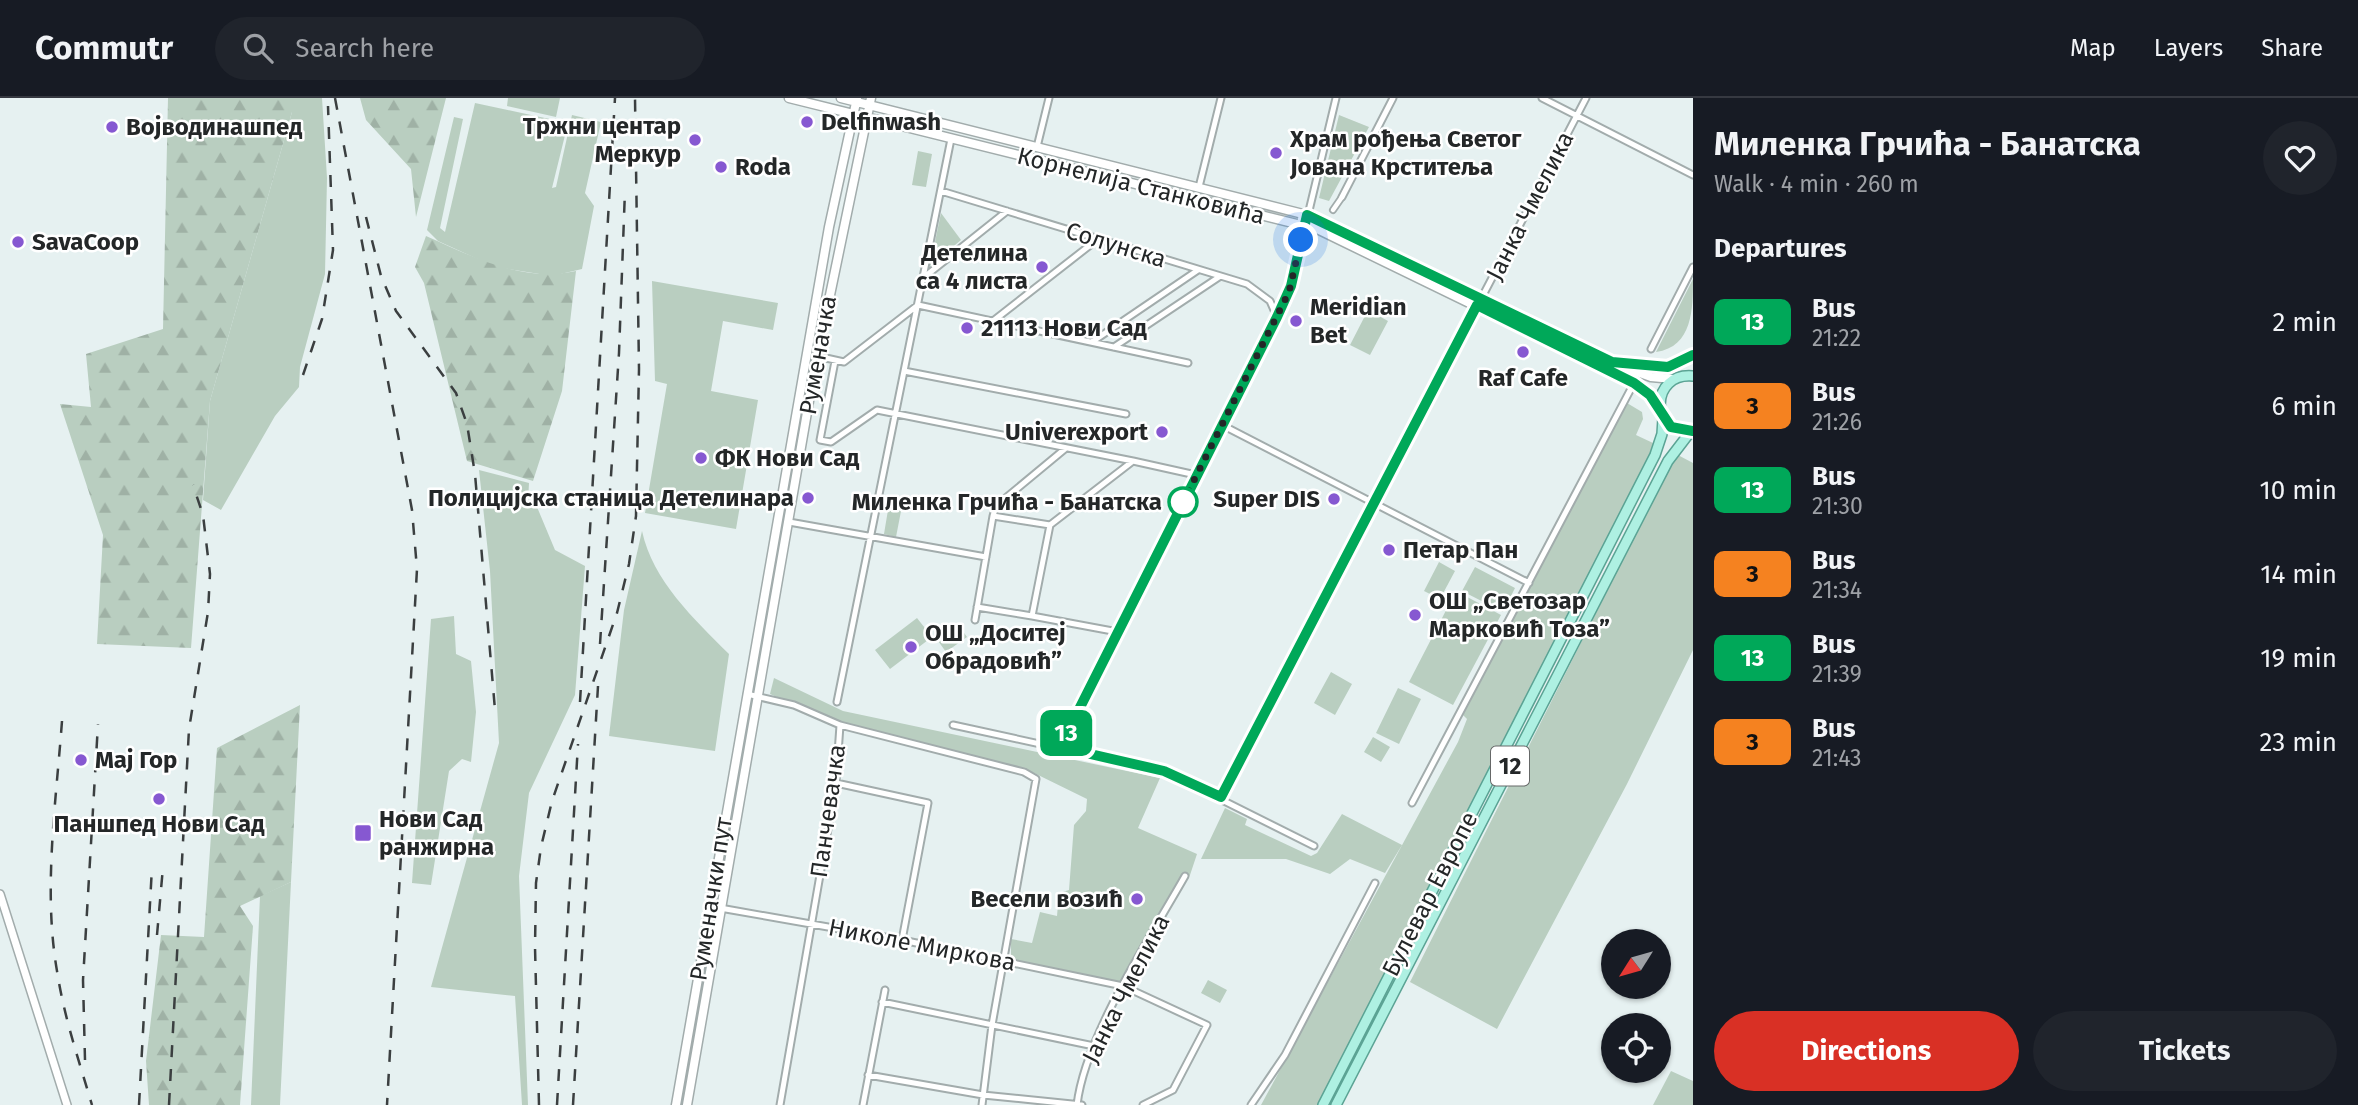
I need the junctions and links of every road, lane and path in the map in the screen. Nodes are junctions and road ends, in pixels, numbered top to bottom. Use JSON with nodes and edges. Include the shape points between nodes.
{"nodes":[{"id":1,"x":789,"y":98,"type":"edge"},
{"id":2,"x":841,"y":98,"type":"edge"},
{"id":3,"x":1049,"y":98,"type":"edge"},
{"id":4,"x":1221,"y":98,"type":"edge"},
{"id":5,"x":1336,"y":98,"type":"edge"},
{"id":6,"x":1393,"y":98,"type":"edge"},
{"id":7,"x":1542,"y":98,"type":"edge"},
{"id":8,"x":1586,"y":98,"type":"edge"},
{"id":9,"x":857,"y":100,"type":"edge"},
{"id":10,"x":870,"y":101,"type":"edge"},
{"id":11,"x":853,"y":115,"type":"junction"},
{"id":12,"x":1577,"y":116,"type":"junction"},
{"id":13,"x":865,"y":118,"type":"junction"},
{"id":14,"x":951,"y":139,"type":"junction"},
{"id":15,"x":1037,"y":146,"type":"junction"},
{"id":16,"x":1693,"y":175,"type":"edge"},
{"id":17,"x":1199,"y":187,"type":"junction"},
{"id":18,"x":941,"y":191,"type":"junction"},
{"id":19,"x":1342,"y":197,"type":"joint"},
{"id":20,"x":1334,"y":210,"type":"dead end"},
{"id":21,"x":1007,"y":212,"type":"junction"},
{"id":22,"x":1307,"y":215,"type":"junction"},
{"id":23,"x":1304,"y":225,"type":"junction"},
{"id":24,"x":1098,"y":239,"type":"junction"},
{"id":25,"x":1693,"y":267,"type":"edge"},
{"id":26,"x":1198,"y":270,"type":"junction"},
{"id":27,"x":1220,"y":276,"type":"junction"},
{"id":28,"x":923,"y":278,"type":"junction"},
{"id":29,"x":1482,"y":296,"type":"junction"},
{"id":30,"x":918,"y":305,"type":"junction"},
{"id":31,"x":1477,"y":305,"type":"junction"},
{"id":32,"x":1277,"y":317,"type":"junction"},
{"id":33,"x":993,"y":321,"type":"junction"},
{"id":34,"x":1092,"y":342,"type":"junction"},
{"id":35,"x":1114,"y":347,"type":"junction"},
{"id":36,"x":1651,"y":349,"type":"dead end"},
{"id":37,"x":1693,"y":355,"type":"edge"},
{"id":38,"x":817,"y":356,"type":"junction"},
{"id":39,"x":835,"y":361,"type":"junction"},
{"id":40,"x":1612,"y":362,"type":"junction"},
{"id":41,"x":1188,"y":363,"type":"dead end"},
{"id":42,"x":1693,"y":369,"type":"edge"},
{"id":43,"x":904,"y":371,"type":"junction"},
{"id":44,"x":1689,"y":376,"type":"edge"},
{"id":45,"x":1673,"y":379,"type":"junction"},
{"id":46,"x":1634,"y":383,"type":"junction"},
{"id":47,"x":896,"y":413,"type":"junction"},
{"id":48,"x":1126,"y":414,"type":"dead end"},
{"id":49,"x":1662,"y":417,"type":"junction"},
{"id":50,"x":1222,"y":425,"type":"junction"},
{"id":51,"x":1692,"y":431,"type":"edge"},
{"id":52,"x":1066,"y":448,"type":"junction"},
{"id":53,"x":1133,"y":461,"type":"junction"},
{"id":54,"x":1196,"y":475,"type":"junction"},
{"id":55,"x":1374,"y":502,"type":"junction"},
{"id":56,"x":993,"y":516,"type":"junction"},
{"id":57,"x":789,"y":522,"type":"junction"},
{"id":58,"x":1050,"y":525,"type":"junction"},
{"id":59,"x":871,"y":537,"type":"junction"},
{"id":60,"x":986,"y":557,"type":"junction"},
{"id":61,"x":1529,"y":583,"type":"junction"},
{"id":62,"x":977,"y":607,"type":"junction"},
{"id":63,"x":1032,"y":616,"type":"junction"},
{"id":64,"x":975,"y":620,"type":"dead end"},
{"id":65,"x":1118,"y":632,"type":"junction"},
{"id":66,"x":747,"y":694,"type":"junction"},
{"id":67,"x":759,"y":695,"type":"junction"},
{"id":68,"x":837,"y":702,"type":"dead end"},
{"id":69,"x":840,"y":725,"type":"junction"},
{"id":70,"x":953,"y":725,"type":"dead end"},
{"id":71,"x":1060,"y":747,"type":"junction"},
{"id":72,"x":836,"y":783,"type":"junction"},
{"id":73,"x":1221,"y":797,"type":"junction"},
{"id":74,"x":1412,"y":803,"type":"dead end"},
{"id":75,"x":1314,"y":846,"type":"dead end"},
{"id":76,"x":1185,"y":876,"type":"dead end"},
{"id":77,"x":1375,"y":883,"type":"dead end"},
{"id":78,"x":0,"y":894,"type":"edge"},
{"id":79,"x":720,"y":908,"type":"junction"},
{"id":80,"x":810,"y":923,"type":"junction"},
{"id":81,"x":902,"y":940,"type":"junction"},
{"id":82,"x":1004,"y":961,"type":"junction"},
{"id":83,"x":1123,"y":986,"type":"junction"},
{"id":84,"x":885,"y":990,"type":"dead end"},
{"id":85,"x":882,"y":1002,"type":"junction"},
{"id":86,"x":992,"y":1025,"type":"junction"},
{"id":87,"x":1094,"y":1046,"type":"junction"},
{"id":88,"x":868,"y":1075,"type":"junction"},
{"id":89,"x":983,"y":1095,"type":"junction"},
{"id":90,"x":1253,"y":1104,"type":"edge"},
{"id":91,"x":67,"y":1105,"type":"edge"},
{"id":92,"x":676,"y":1105,"type":"edge"},
{"id":93,"x":687,"y":1105,"type":"edge"},
{"id":94,"x":780,"y":1105,"type":"edge"},
{"id":95,"x":863,"y":1105,"type":"edge"},
{"id":96,"x":982,"y":1105,"type":"edge"},
{"id":97,"x":1079,"y":1105,"type":"edge"},
{"id":98,"x":1143,"y":1105,"type":"edge"},
{"id":99,"x":1323,"y":1105,"type":"edge"},
{"id":100,"x":1336,"y":1105,"type":"edge"}],
"edges":[{"from":1,"to":11,"type":"main road","name":"Корнелија Станковића"},
{"from":2,"to":9,"type":"main road","name":"Корнелија Станковића"},
{"from":3,"to":15,"type":"street"},
{"from":4,"to":17,"type":"street"},
{"from":5,"to":22,"type":"street"},
{"from":6,"to":19,"type":"street"},
{"from":7,"to":12,"type":"street"},
{"from":8,"to":12,"type":"street","name":"Јанка Чмелика"},
{"from":9,"to":10,"type":"main road","name":"Корнелија Станковића"},
{"from":9,"to":11,"type":"main road","name":"Руменачка"},
{"from":10,"to":13,"type":"main road","name":"Руменачка"},
{"from":10,"to":15,"type":"main road","name":"Корнелија Станковића"},
{"from":11,"to":13,"type":"main road","name":"Корнелија Станковића"},
{"from":11,"to":66,"type":"main road","name":"Руменачка"},
{"from":12,"to":16,"type":"street"},
{"from":12,"to":29,"type":"street","name":"Јанка Чмелика"},
{"from":13,"to":14,"type":"main road","name":"Корнелија Станковића"},
{"from":13,"to":38,"type":"main road","name":"Руменачка"},
{"from":14,"to":18,"type":"street"},
{"from":14,"to":23,"type":"main road","name":"Корнелија Станковића"},
{"from":15,"to":17,"type":"main road","name":"Корнелија Станковића"},
{"from":17,"to":22,"type":"main road","name":"Корнелија Станковића"},
{"from":18,"to":21,"type":"street","name":"Солунска"},
{"from":18,"to":28,"type":"street"},
{"from":19,"to":20,"type":"street"},
{"from":21,"to":24,"type":"street","name":"Солунска"},
{"from":21,"to":28,"type":"street"},
{"from":22,"to":23,"type":"street"},
{"from":22,"to":29,"type":"main road","name":"Корнелија Станковића"},
{"from":23,"to":31,"type":"main road","name":"Корнелија Станковића"},
{"from":23,"to":32,"type":"street","via":[[1291,286]]},
{"from":24,"to":26,"type":"street","name":"Солунска"},
{"from":24,"to":33,"type":"street"},
{"from":25,"to":36,"type":"street"},
{"from":26,"to":27,"type":"street","name":"Солунска"},
{"from":26,"to":34,"type":"street"},
{"from":27,"to":32,"type":"street","name":"Солунска","via":[[1260,292]]},
{"from":27,"to":35,"type":"street"},
{"from":28,"to":30,"type":"street"},
{"from":29,"to":31,"type":"street","name":"Јанка Чмелика"},
{"from":29,"to":40,"type":"main road","name":"Корнелија Станковића"},
{"from":30,"to":33,"type":"street"},
{"from":30,"to":39,"type":"street","via":[[844,362]]},
{"from":30,"to":43,"type":"street"},
{"from":31,"to":46,"type":"main road","name":"Корнелија Станковића"},
{"from":31,"to":55,"type":"street","name":"Јанка Чмелика"},
{"from":32,"to":50,"type":"street"},
{"from":33,"to":34,"type":"street"},
{"from":34,"to":35,"type":"street"},
{"from":35,"to":41,"type":"street"},
{"from":37,"to":40,"type":"main road","via":[[1668,367]]},
{"from":38,"to":39,"type":"street"},
{"from":38,"to":57,"type":"main road","name":"Руменачка"},
{"from":39,"to":47,"type":"street","name":"Руменачка","via":[[820,440],[831,442],[877,410]]},
{"from":40,"to":45,"type":"main road","name":"Корнелија Станковића","via":[[1651,377]]},
{"from":42,"to":44,"type":"main road"},
{"from":43,"to":47,"type":"street"},
{"from":43,"to":48,"type":"street"},
{"from":44,"to":45,"type":"main road"},
{"from":45,"to":49,"type":"main road","number":"12","via":[[1660,395]]},
{"from":46,"to":49,"type":"main road","name":"Корнелија Станковића","via":[[1650,395]]},
{"from":46,"to":61,"type":"street"},
{"from":47,"to":52,"type":"street"},
{"from":47,"to":59,"type":"street"},
{"from":49,"to":51,"type":"main road","number":"12","via":[[1675,429]]},
{"from":49,"to":99,"type":"main road","name":"Булевар Европе","number":"12","via":[[1655,455]]},
{"from":50,"to":54,"type":"street"},
{"from":50,"to":55,"type":"street"},
{"from":51,"to":100,"type":"main road","name":"Булевар Европе","number":"12","via":[[1668,461]]},
{"from":52,"to":53,"type":"street"},
{"from":52,"to":56,"type":"street","via":[[996,506]]},
{"from":53,"to":54,"type":"street"},
{"from":53,"to":58,"type":"street"},
{"from":54,"to":65,"type":"street"},
{"from":55,"to":61,"type":"street"},
{"from":55,"to":73,"type":"street","name":"Јанка Чмелика"},
{"from":56,"to":58,"type":"street"},
{"from":56,"to":60,"type":"street"},
{"from":57,"to":59,"type":"street"},
{"from":57,"to":67,"type":"main road","name":"Руменачка"},
{"from":58,"to":63,"type":"street"},
{"from":59,"to":60,"type":"street"},
{"from":59,"to":68,"type":"street"},
{"from":60,"to":62,"type":"street"},
{"from":61,"to":74,"type":"street"},
{"from":62,"to":63,"type":"street"},
{"from":62,"to":64,"type":"street"},
{"from":63,"to":65,"type":"street"},
{"from":65,"to":71,"type":"street"},
{"from":66,"to":67,"type":"street"},
{"from":66,"to":92,"type":"main road","name":"Руменачки пут"},
{"from":67,"to":69,"type":"street"},
{"from":67,"to":79,"type":"main road","name":"Руменачки пут"},
{"from":69,"to":72,"type":"street","name":"Панчевачка"},
{"from":69,"to":82,"type":"street","via":[[1032,775],[1036,782]]},
{"from":70,"to":71,"type":"street"},
{"from":71,"to":73,"type":"street","via":[[1164,771]]},
{"from":72,"to":80,"type":"street","name":"Панчевачка"},
{"from":72,"to":81,"type":"street","via":[[928,803]]},
{"from":73,"to":75,"type":"street"},
{"from":76,"to":83,"type":"street","name":"Јанка Чмелика"},
{"from":77,"to":90,"type":"street","via":[[1295,1037]]},
{"from":78,"to":91,"type":"street"},
{"from":79,"to":80,"type":"street","name":"Николе Миркова"},
{"from":79,"to":93,"type":"main road","name":"Руменачки пут"},
{"from":80,"to":81,"type":"street","name":"Николе Миркова"},
{"from":80,"to":94,"type":"street","name":"Панчевачка"},
{"from":81,"to":82,"type":"street","name":"Николе Миркова"},
{"from":82,"to":83,"type":"street","name":"Николе Миркова"},
{"from":82,"to":86,"type":"street"},
{"from":83,"to":87,"type":"street","name":"Јанка Чмелика"},
{"from":83,"to":98,"type":"street","name":"Николе Миркова","via":[[1208,1025],[1173,1090]]},
{"from":84,"to":85,"type":"street"},
{"from":85,"to":86,"type":"street"},
{"from":85,"to":88,"type":"street"},
{"from":86,"to":87,"type":"street"},
{"from":86,"to":89,"type":"street"},
{"from":87,"to":97,"type":"street","name":"Јанка Чмелика","via":[[1083,1072]]},
{"from":88,"to":89,"type":"street"},
{"from":88,"to":95,"type":"street"},
{"from":89,"to":96,"type":"street"},
{"from":89,"to":97,"type":"street"}]}
